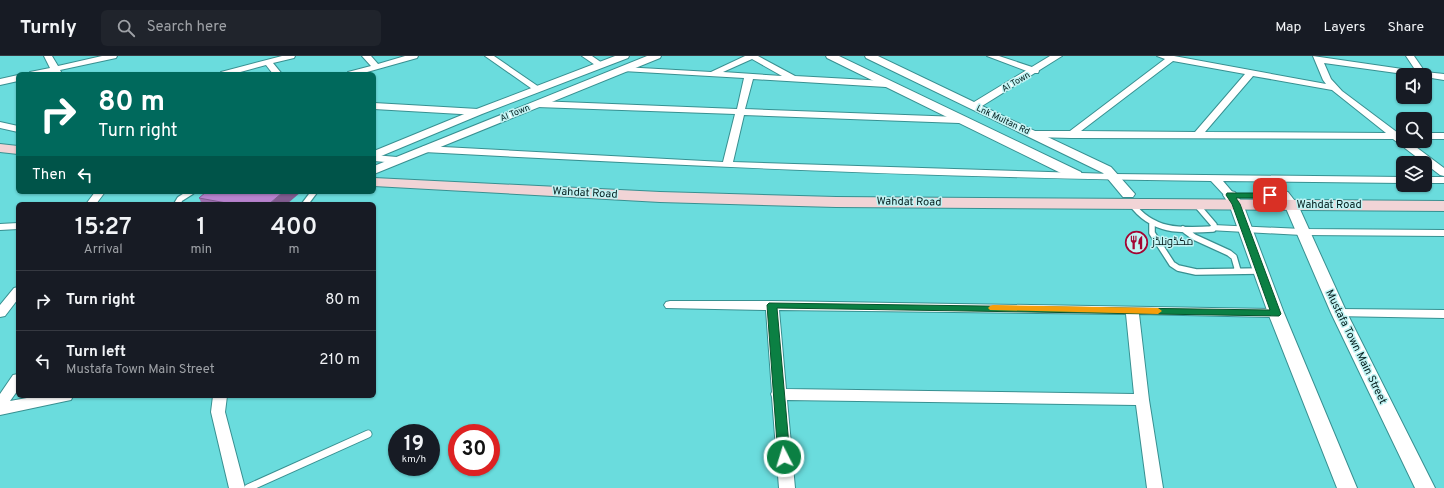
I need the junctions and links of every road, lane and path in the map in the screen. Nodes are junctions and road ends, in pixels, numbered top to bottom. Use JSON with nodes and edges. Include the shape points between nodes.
{"nodes":[{"id":1,"x":48,"y":56,"type":"edge"},
{"id":2,"x":113,"y":56,"type":"edge"},
{"id":3,"x":292,"y":56,"type":"edge"},
{"id":4,"x":366,"y":56,"type":"edge"},
{"id":5,"x":414,"y":56,"type":"edge"},
{"id":6,"x":489,"y":56,"type":"edge"},
{"id":7,"x":586,"y":56,"type":"edge"},
{"id":8,"x":624,"y":56,"type":"edge"},
{"id":9,"x":831,"y":56,"type":"edge"},
{"id":10,"x":870,"y":56,"type":"edge"},
{"id":11,"x":991,"y":56,"type":"edge"},
{"id":12,"x":1057,"y":56,"type":"edge"},
{"id":13,"x":1161,"y":56,"type":"edge"},
{"id":14,"x":1410,"y":56,"type":"edge"},
{"id":15,"x":652,"y":57,"type":"edge"},
{"id":16,"x":1171,"y":58,"type":"junction"},
{"id":17,"x":1318,"y":58,"type":"edge"},
{"id":18,"x":270,"y":60,"type":"edge"},
{"id":19,"x":601,"y":65,"type":"junction"},
{"id":20,"x":377,"y":66,"type":"junction"},
{"id":21,"x":1418,"y":68,"type":"edge"},
{"id":22,"x":623,"y":69,"type":"junction"},
{"id":23,"x":1035,"y":71,"type":"junction"},
{"id":24,"x":1396,"y":71,"type":"edge"},
{"id":25,"x":56,"y":72,"type":"edge"},
{"id":26,"x":231,"y":72,"type":"edge"},
{"id":27,"x":277,"y":72,"type":"edge"},
{"id":28,"x":357,"y":72,"type":"edge"},
{"id":29,"x":1251,"y":73,"type":"junction"},
{"id":30,"x":711,"y":74,"type":"junction"},
{"id":31,"x":1432,"y":76,"type":"edge"},
{"id":32,"x":749,"y":77,"type":"junction"},
{"id":33,"x":1444,"y":77,"type":"edge"},
{"id":34,"x":16,"y":78,"type":"edge"},
{"id":35,"x":795,"y":79,"type":"junction"},
{"id":36,"x":0,"y":82,"type":"edge"},
{"id":37,"x":886,"y":84,"type":"junction"},
{"id":38,"x":1333,"y":88,"type":"junction"},
{"id":39,"x":538,"y":89,"type":"junction"},
{"id":40,"x":537,"y":104,"type":"junction"},
{"id":41,"x":376,"y":106,"type":"edge"},
{"id":42,"x":974,"y":106,"type":"junction"},
{"id":43,"x":740,"y":111,"type":"junction"},
{"id":44,"x":478,"y":112,"type":"junction"},
{"id":45,"x":959,"y":120,"type":"junction"},
{"id":46,"x":0,"y":124,"type":"edge"},
{"id":47,"x":16,"y":128,"type":"edge"},
{"id":48,"x":1034,"y":134,"type":"junction"},
{"id":49,"x":1072,"y":134,"type":"junction"},
{"id":50,"x":1396,"y":134,"type":"edge"},
{"id":51,"x":1197,"y":135,"type":"junction"},
{"id":52,"x":1396,"y":136,"type":"edge"},
{"id":53,"x":1432,"y":136,"type":"edge"},
{"id":54,"x":1444,"y":136,"type":"edge"},
{"id":55,"x":0,"y":148,"type":"edge"},
{"id":56,"x":1414,"y":148,"type":"edge"},
{"id":57,"x":424,"y":149,"type":"junction"},
{"id":58,"x":16,"y":150,"type":"edge"},
{"id":59,"x":0,"y":155,"type":"edge"},
{"id":60,"x":376,"y":155,"type":"edge"},
{"id":61,"x":16,"y":156,"type":"edge"},
{"id":62,"x":376,"y":156,"type":"edge"},
{"id":63,"x":397,"y":160,"type":"junction"},
{"id":64,"x":727,"y":165,"type":"junction"},
{"id":65,"x":376,"y":170,"type":"edge"},
{"id":66,"x":376,"y":171,"type":"edge"},
{"id":67,"x":1444,"y":173,"type":"edge"},
{"id":68,"x":1076,"y":175,"type":"junction"},
{"id":69,"x":1113,"y":177,"type":"junction"},
{"id":70,"x":1214,"y":178,"type":"junction"},
{"id":71,"x":1396,"y":180,"type":"edge"},
{"id":72,"x":1432,"y":180,"type":"edge"},
{"id":73,"x":1444,"y":180,"type":"edge"},
{"id":74,"x":376,"y":182,"type":"edge"},
{"id":75,"x":188,"y":194,"type":"edge"},
{"id":76,"x":1444,"y":196,"type":"edge"},
{"id":77,"x":1129,"y":198,"type":"junction"},
{"id":78,"x":1233,"y":200,"type":"junction"},
{"id":79,"x":1287,"y":200,"type":"junction"},
{"id":80,"x":178,"y":202,"type":"edge"},
{"id":81,"x":1196,"y":204,"type":"junction"},
{"id":82,"x":1444,"y":206,"type":"edge"},
{"id":83,"x":1152,"y":223,"type":"junction"},
{"id":84,"x":16,"y":226,"type":"edge"},
{"id":85,"x":0,"y":227,"type":"edge"},
{"id":86,"x":1213,"y":228,"type":"junction"},
{"id":87,"x":1183,"y":229,"type":"junction"},
{"id":88,"x":1246,"y":230,"type":"junction"},
{"id":89,"x":1302,"y":232,"type":"junction"},
{"id":90,"x":1444,"y":233,"type":"edge"},
{"id":91,"x":1238,"y":271,"type":"junction"},
{"id":92,"x":1261,"y":272,"type":"junction"},
{"id":93,"x":16,"y":293,"type":"edge"},
{"id":94,"x":670,"y":305,"type":"dead end"},
{"id":95,"x":772,"y":305,"type":"junction"},
{"id":96,"x":1132,"y":310,"type":"junction"},
{"id":97,"x":0,"y":313,"type":"edge"},
{"id":98,"x":1339,"y":313,"type":"junction"},
{"id":99,"x":1276,"y":314,"type":"junction"},
{"id":100,"x":1444,"y":314,"type":"edge"},
{"id":101,"x":16,"y":382,"type":"edge"},
{"id":102,"x":778,"y":394,"type":"junction"},
{"id":103,"x":56,"y":398,"type":"edge"},
{"id":104,"x":220,"y":398,"type":"edge"},
{"id":105,"x":1142,"y":400,"type":"junction"},
{"id":106,"x":0,"y":405,"type":"edge"},
{"id":107,"x":0,"y":409,"type":"edge"},
{"id":108,"x":368,"y":434,"type":"dead end"},
{"id":109,"x":238,"y":488,"type":"edge"},
{"id":110,"x":248,"y":488,"type":"edge"},
{"id":111,"x":787,"y":488,"type":"edge"},
{"id":112,"x":1154,"y":488,"type":"edge"},
{"id":113,"x":1347,"y":488,"type":"edge"},
{"id":114,"x":1425,"y":488,"type":"edge"}],
"edges":[{"from":1,"to":25,"type":"street"},
{"from":2,"to":25,"type":"street"},
{"from":3,"to":18,"type":"street"},
{"from":4,"to":20,"type":"street"},
{"from":5,"to":20,"type":"street"},
{"from":6,"to":39,"type":"street"},
{"from":7,"to":19,"type":"street"},
{"from":8,"to":19,"type":"street"},
{"from":9,"to":37,"type":"street","name":"Lnk Multan Rd"},
{"from":10,"to":42,"type":"street","name":"Lnk Multan Rd"},
{"from":11,"to":23,"type":"street"},
{"from":12,"to":23,"type":"street","name":"AI Town"},
{"from":13,"to":16,"type":"street"},
{"from":14,"to":21,"type":"street"},
{"from":15,"to":22,"type":"street","name":"AI Town"},
{"from":16,"to":29,"type":"street"},
{"from":16,"to":49,"type":"street"},
{"from":17,"to":24,"type":"street"},
{"from":17,"to":38,"type":"street"},
{"from":18,"to":26,"type":"street"},
{"from":18,"to":27,"type":"street"},
{"from":19,"to":39,"type":"street"},
{"from":20,"to":28,"type":"street"},
{"from":22,"to":30,"type":"street"},
{"from":22,"to":40,"type":"street","name":"AI Town"},
{"from":23,"to":42,"type":"street","name":"AI Town"},
{"from":29,"to":38,"type":"street"},
{"from":29,"to":51,"type":"street"},
{"from":30,"to":32,"type":"street"},
{"from":30,"to":35,"type":"street","via":[[752,56]]},
{"from":31,"to":33,"type":"street"},
{"from":32,"to":35,"type":"street"},
{"from":32,"to":43,"type":"street"},
{"from":34,"to":36,"type":"street"},
{"from":35,"to":37,"type":"street"},
{"from":37,"to":45,"type":"street","name":"Lnk Multan Rd"},
{"from":38,"to":50,"type":"street"},
{"from":39,"to":44,"type":"street"},
{"from":40,"to":43,"type":"street"},
{"from":40,"to":57,"type":"street","name":"AI Town"},
{"from":41,"to":44,"type":"street"},
{"from":42,"to":48,"type":"street","name":"Lnk Multan Rd"},
{"from":43,"to":45,"type":"street"},
{"from":43,"to":64,"type":"street"},
{"from":44,"to":60,"type":"street"},
{"from":45,"to":68,"type":"street","name":"Lnk Multan Rd"},
{"from":46,"to":47,"type":"street"},
{"from":48,"to":49,"type":"street"},
{"from":48,"to":69,"type":"street","name":"Lnk Multan Rd","via":[[1107,170]]},
{"from":49,"to":51,"type":"street"},
{"from":51,"to":52,"type":"street"},
{"from":53,"to":54,"type":"street"},
{"from":55,"to":58,"type":"main road"},
{"from":56,"to":67,"type":"street"},
{"from":57,"to":63,"type":"street","name":"AI Town"},
{"from":57,"to":64,"type":"street"},
{"from":59,"to":61,"type":"main road"},
{"from":62,"to":63,"type":"street"},
{"from":63,"to":65,"type":"street","name":"AI Town"},
{"from":64,"to":68,"type":"street"},
{"from":66,"to":77,"type":"main road","name":"Wahdat Road","via":[[716,189]]},
{"from":68,"to":69,"type":"street"},
{"from":69,"to":70,"type":"street"},
{"from":69,"to":77,"type":"street","name":"Lnk Multan Rd"},
{"from":70,"to":71,"type":"street"},
{"from":70,"to":78,"type":"street"},
{"from":72,"to":73,"type":"street"},
{"from":74,"to":77,"type":"main road","name":"Wahdat Road","via":[[712,199],[836,202]]},
{"from":75,"to":80,"type":"lane"},
{"from":76,"to":79,"type":"main road","name":"Wahdat Road"},
{"from":77,"to":78,"type":"main road","name":"Wahdat Road"},
{"from":77,"to":81,"type":"main road","name":"Wahdat Road"},
{"from":77,"to":83,"type":"lane","via":[[1140,215]]},
{"from":78,"to":79,"type":"main road","name":"Wahdat Road"},
{"from":78,"to":81,"type":"main road","name":"Wahdat Road"},
{"from":78,"to":88,"type":"street"},
{"from":79,"to":82,"type":"main road","name":"Wahdat Road"},
{"from":79,"to":89,"type":"street","name":"Mustafa Town Main Street"},
{"from":81,"to":86,"type":"lane","via":[[1214,225]]},
{"from":83,"to":87,"type":"lane"},
{"from":83,"to":91,"type":"lane","via":[[1152,233],[1172,264],[1178,268],[1196,272]]},
{"from":84,"to":85,"type":"street"},
{"from":86,"to":87,"type":"lane"},
{"from":86,"to":88,"type":"street"},
{"from":87,"to":91,"type":"lane","via":[[1194,237],[1230,253],[1234,257]]},
{"from":88,"to":89,"type":"street"},
{"from":88,"to":92,"type":"street"},
{"from":89,"to":90,"type":"street"},
{"from":89,"to":98,"type":"street","name":"Mustafa Town Main Street"},
{"from":91,"to":92,"type":"lane"},
{"from":92,"to":99,"type":"street"},
{"from":93,"to":97,"type":"street"},
{"from":94,"to":95,"type":"street"},
{"from":95,"to":96,"type":"street"},
{"from":95,"to":102,"type":"street"},
{"from":96,"to":99,"type":"street"},
{"from":96,"to":105,"type":"street"},
{"from":98,"to":100,"type":"street"},
{"from":98,"to":114,"type":"street","name":"Mustafa Town Main Street"},
{"from":99,"to":113,"type":"street"},
{"from":101,"to":106,"type":"street"},
{"from":102,"to":105,"type":"street"},
{"from":102,"to":111,"type":"street"},
{"from":103,"to":107,"type":"street"},
{"from":104,"to":109,"type":"street","via":[[218,412]]},
{"from":105,"to":112,"type":"street"},
{"from":108,"to":110,"type":"lane"}]}
